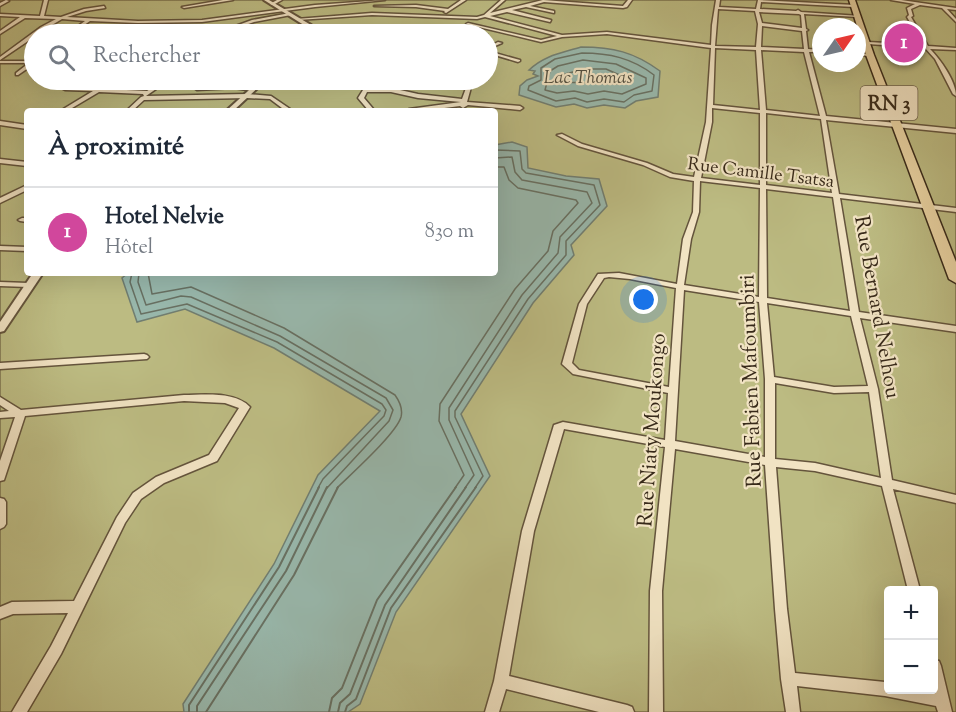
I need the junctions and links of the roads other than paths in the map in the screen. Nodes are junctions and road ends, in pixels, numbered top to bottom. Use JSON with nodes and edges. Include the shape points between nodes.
{"nodes":[{"id":1,"x":46,"y":0,"type":"edge"},
{"id":2,"x":182,"y":0,"type":"edge"},
{"id":3,"x":231,"y":0,"type":"edge"},
{"id":4,"x":266,"y":0,"type":"edge"},
{"id":5,"x":279,"y":0,"type":"edge"},
{"id":6,"x":383,"y":0,"type":"edge"},
{"id":7,"x":464,"y":0,"type":"edge"},
{"id":8,"x":503,"y":0,"type":"edge"},
{"id":9,"x":546,"y":0,"type":"edge"},
{"id":10,"x":596,"y":0,"type":"edge"},
{"id":11,"x":630,"y":0,"type":"edge"},
{"id":12,"x":718,"y":0,"type":"edge"},
{"id":13,"x":760,"y":0,"type":"edge"},
{"id":14,"x":893,"y":0,"type":"edge"},
{"id":15,"x":7,"y":1,"type":"edge"},
{"id":16,"x":98,"y":1,"type":"edge"},
{"id":17,"x":793,"y":1,"type":"edge"},
{"id":18,"x":272,"y":4,"type":"junction"},
{"id":19,"x":920,"y":4,"type":"junction"},
{"id":20,"x":0,"y":5,"type":"edge"},
{"id":21,"x":525,"y":5,"type":"junction"},
{"id":22,"x":591,"y":5,"type":"junction"},
{"id":23,"x":373,"y":6,"type":"junction"},
{"id":24,"x":104,"y":7,"type":"junction"},
{"id":25,"x":184,"y":7,"type":"junction"},
{"id":26,"x":855,"y":7,"type":"edge"},
{"id":27,"x":717,"y":8,"type":"junction"},
{"id":28,"x":944,"y":8,"type":"junction"},
{"id":29,"x":956,"y":9,"type":"edge"},
{"id":30,"x":282,"y":10,"type":"junction"},
{"id":31,"x":450,"y":10,"type":"junction"},
{"id":32,"x":507,"y":10,"type":"junction"},
{"id":33,"x":758,"y":10,"type":"junction"},
{"id":34,"x":796,"y":11,"type":"junction"},
{"id":35,"x":553,"y":12,"type":"dead end"},
{"id":36,"x":290,"y":14,"type":"junction"},
{"id":37,"x":0,"y":15,"type":"edge"},
{"id":38,"x":352,"y":15,"type":"junction"},
{"id":39,"x":25,"y":16,"type":"junction"},
{"id":40,"x":42,"y":16,"type":"junction"},
{"id":41,"x":187,"y":16,"type":"junction"},
{"id":42,"x":438,"y":16,"type":"junction"},
{"id":43,"x":485,"y":16,"type":"junction"},
{"id":44,"x":234,"y":17,"type":"junction"},
{"id":45,"x":64,"y":18,"type":"junction"},
{"id":46,"x":477,"y":18,"type":"junction"},
{"id":47,"x":90,"y":19,"type":"junction"},
{"id":48,"x":97,"y":19,"type":"junction"},
{"id":49,"x":298,"y":19,"type":"junction"},
{"id":50,"x":119,"y":20,"type":"junction"},
{"id":51,"x":195,"y":21,"type":"junction"},
{"id":52,"x":550,"y":21,"type":"dead end"},
{"id":53,"x":956,"y":21,"type":"edge"},
{"id":54,"x":48,"y":24,"type":"edge"},
{"id":55,"x":83,"y":24,"type":"edge"},
{"id":56,"x":114,"y":24,"type":"edge"},
{"id":57,"x":196,"y":24,"type":"edge"},
{"id":58,"x":243,"y":24,"type":"joint"},
{"id":59,"x":303,"y":24,"type":"edge"},
{"id":60,"x":468,"y":24,"type":"edge"},
{"id":61,"x":760,"y":24,"type":"junction"},
{"id":62,"x":806,"y":30,"type":"junction"},
{"id":63,"x":498,"y":31,"type":"edge"},
{"id":64,"x":0,"y":33,"type":"edge"},
{"id":65,"x":562,"y":36,"type":"junction"},
{"id":66,"x":24,"y":43,"type":"edge"},
{"id":67,"x":868,"y":43,"type":"junction"},
{"id":68,"x":713,"y":47,"type":"junction"},
{"id":69,"x":926,"y":47,"type":"junction"},
{"id":70,"x":759,"y":48,"type":"junction"},
{"id":71,"x":956,"y":49,"type":"edge"},
{"id":72,"x":806,"y":51,"type":"junction"},
{"id":73,"x":812,"y":51,"type":"edge"},
{"id":74,"x":498,"y":54,"type":"edge"},
{"id":75,"x":866,"y":55,"type":"edge"},
{"id":76,"x":870,"y":55,"type":"junction"},
{"id":77,"x":0,"y":60,"type":"edge"},
{"id":78,"x":24,"y":61,"type":"edge"},
{"id":79,"x":518,"y":61,"type":"dead end"},
{"id":80,"x":24,"y":70,"type":"edge"},
{"id":81,"x":18,"y":74,"type":"dead end"},
{"id":82,"x":86,"y":90,"type":"edge"},
{"id":83,"x":152,"y":90,"type":"edge"},
{"id":84,"x":194,"y":90,"type":"edge"},
{"id":85,"x":252,"y":90,"type":"edge"},
{"id":86,"x":391,"y":90,"type":"edge"},
{"id":87,"x":391,"y":90,"type":"edge"},
{"id":88,"x":468,"y":90,"type":"edge"},
{"id":89,"x":96,"y":91,"type":"junction"},
{"id":90,"x":147,"y":93,"type":"junction"},
{"id":91,"x":956,"y":94,"type":"edge"},
{"id":92,"x":246,"y":96,"type":"junction"},
{"id":93,"x":143,"y":98,"type":"junction"},
{"id":94,"x":183,"y":99,"type":"junction"},
{"id":95,"x":463,"y":106,"type":"edge"},
{"id":96,"x":709,"y":106,"type":"junction"},
{"id":97,"x":66,"y":108,"type":"edge"},
{"id":98,"x":132,"y":108,"type":"edge"},
{"id":99,"x":233,"y":108,"type":"edge"},
{"id":100,"x":286,"y":108,"type":"edge"},
{"id":101,"x":369,"y":108,"type":"edge"},
{"id":102,"x":441,"y":108,"type":"edge"},
{"id":103,"x":520,"y":108,"type":"dead end"},
{"id":104,"x":763,"y":111,"type":"junction"},
{"id":105,"x":823,"y":117,"type":"junction"},
{"id":106,"x":24,"y":119,"type":"edge"},
{"id":107,"x":0,"y":122,"type":"edge"},
{"id":108,"x":898,"y":125,"type":"junction"},
{"id":109,"x":24,"y":126,"type":"edge"},
{"id":110,"x":956,"y":131,"type":"edge"},
{"id":111,"x":560,"y":135,"type":"dead end"},
{"id":112,"x":0,"y":161,"type":"edge"},
{"id":113,"x":24,"y":164,"type":"edge"},
{"id":114,"x":697,"y":180,"type":"junction"},
{"id":115,"x":763,"y":188,"type":"junction"},
{"id":116,"x":24,"y":189,"type":"edge"},
{"id":117,"x":837,"y":196,"type":"junction"},
{"id":118,"x":0,"y":201,"type":"edge"},
{"id":119,"x":929,"y":206,"type":"junction"},
{"id":120,"x":956,"y":210,"type":"edge"},
{"id":121,"x":0,"y":248,"type":"edge"},
{"id":122,"x":24,"y":249,"type":"edge"},
{"id":123,"x":36,"y":276,"type":"edge"},
{"id":124,"x":956,"y":279,"type":"edge"},
{"id":125,"x":0,"y":285,"type":"edge"},
{"id":126,"x":28,"y":285,"type":"junction"},
{"id":127,"x":680,"y":287,"type":"junction"},
{"id":128,"x":764,"y":288,"type":"junction"},
{"id":129,"x":763,"y":301,"type":"junction"},
{"id":130,"x":784,"y":304,"type":"junction"},
{"id":131,"x":855,"y":314,"type":"junction"},
{"id":132,"x":0,"y":329,"type":"edge"},
{"id":133,"x":956,"y":329,"type":"edge"},
{"id":134,"x":144,"y":357,"type":"dead end"},
{"id":135,"x":0,"y":366,"type":"edge"},
{"id":136,"x":770,"y":379,"type":"junction"},
{"id":137,"x":873,"y":389,"type":"junction"},
{"id":138,"x":672,"y":391,"type":"junction"},
{"id":139,"x":0,"y":400,"type":"edge"},
{"id":140,"x":21,"y":414,"type":"junction"},
{"id":141,"x":0,"y":415,"type":"edge"},
{"id":142,"x":670,"y":444,"type":"junction"},
{"id":143,"x":770,"y":462,"type":"junction"},
{"id":144,"x":0,"y":477,"type":"edge"},
{"id":145,"x":887,"y":485,"type":"junction"},
{"id":146,"x":956,"y":499,"type":"edge"},
{"id":147,"x":0,"y":502,"type":"edge"},
{"id":148,"x":0,"y":524,"type":"edge"},
{"id":149,"x":913,"y":586,"type":"edge"},
{"id":150,"x":76,"y":607,"type":"junction"},
{"id":151,"x":0,"y":612,"type":"edge"},
{"id":152,"x":788,"y":679,"type":"junction"},
{"id":153,"x":501,"y":681,"type":"junction"},
{"id":154,"x":938,"y":684,"type":"edge"},
{"id":155,"x":944,"y":706,"type":"edge"},
{"id":156,"x":19,"y":712,"type":"edge"},
{"id":157,"x":492,"y":712,"type":"edge"},
{"id":158,"x":627,"y":712,"type":"edge"},
{"id":159,"x":656,"y":712,"type":"edge"},
{"id":160,"x":793,"y":712,"type":"edge"}],
"edges":[{"from":1,"to":40,"type":"street"},
{"from":2,"to":25,"type":"street"},
{"from":3,"to":25,"type":"street"},
{"from":4,"to":18,"type":"street"},
{"from":5,"to":18,"type":"street"},
{"from":6,"to":23,"type":"street"},
{"from":6,"to":30,"type":"street"},
{"from":7,"to":31,"type":"street"},
{"from":8,"to":43,"type":"street"},
{"from":9,"to":21,"type":"street"},
{"from":9,"to":22,"type":"street"},
{"from":10,"to":22,"type":"street"},
{"from":11,"to":22,"type":"street","via":[[623,7]]},
{"from":12,"to":27,"type":"street","name":"Rue Niaty Moukongo"},
{"from":13,"to":17,"type":"street"},
{"from":13,"to":33,"type":"street"},
{"from":14,"to":19,"type":"street"},
{"from":15,"to":20,"type":"street"},
{"from":16,"to":24,"type":"street"},
{"from":17,"to":26,"type":"street"},
{"from":17,"to":34,"type":"street"},
{"from":18,"to":30,"type":"street"},
{"from":19,"to":28,"type":"street"},
{"from":19,"to":69,"type":"street","via":[[909,8],[909,17]]},
{"from":21,"to":32,"type":"street"},
{"from":21,"to":35,"type":"street"},
{"from":23,"to":31,"type":"street"},
{"from":23,"to":38,"type":"street"},
{"from":24,"to":45,"type":"street"},
{"from":24,"to":48,"type":"street"},
{"from":25,"to":41,"type":"street"},
{"from":26,"to":34,"type":"street"},
{"from":26,"to":67,"type":"highway","number":"RN 3"},
{"from":27,"to":33,"type":"street"},
{"from":27,"to":68,"type":"street","name":"Rue Niaty Moukongo"},
{"from":28,"to":29,"type":"street"},
{"from":28,"to":53,"type":"street"},
{"from":30,"to":36,"type":"street"},
{"from":30,"to":44,"type":"street"},
{"from":31,"to":42,"type":"street"},
{"from":32,"to":43,"type":"street"},
{"from":32,"to":52,"type":"street"},
{"from":33,"to":34,"type":"street"},
{"from":33,"to":61,"type":"street","name":"Rue Fabien Mafoumbiri"},
{"from":34,"to":62,"type":"street","via":[[802,15]]},
{"from":36,"to":49,"type":"street"},
{"from":36,"to":58,"type":"street"},
{"from":37,"to":39,"type":"street"},
{"from":38,"to":42,"type":"street"},
{"from":38,"to":49,"type":"street"},
{"from":39,"to":40,"type":"street"},
{"from":39,"to":64,"type":"street"},
{"from":40,"to":45,"type":"street"},
{"from":41,"to":50,"type":"street"},
{"from":41,"to":51,"type":"street"},
{"from":42,"to":46,"type":"street"},
{"from":43,"to":46,"type":"street"},
{"from":43,"to":65,"type":"street"},
{"from":44,"to":51,"type":"street"},
{"from":44,"to":58,"type":"street"},
{"from":45,"to":47,"type":"street"},
{"from":45,"to":54,"type":"street"},
{"from":46,"to":60,"type":"street"},
{"from":47,"to":48,"type":"street"},
{"from":47,"to":55,"type":"street"},
{"from":48,"to":50,"type":"street"},
{"from":49,"to":59,"type":"street"},
{"from":50,"to":56,"type":"street"},
{"from":51,"to":57,"type":"street"},
{"from":61,"to":62,"type":"street"},
{"from":61,"to":70,"type":"street","name":"Rue Fabien Mafoumbiri"},
{"from":62,"to":72,"type":"street","name":"Rue Bernard Nelhou"},
{"from":63,"to":65,"type":"street","via":[[541,41]]},
{"from":65,"to":68,"type":"street","via":[[617,34]]},
{"from":66,"to":77,"type":"street"},
{"from":67,"to":69,"type":"street"},
{"from":67,"to":76,"type":"highway","number":"RN 3"},
{"from":68,"to":70,"type":"street"},
{"from":68,"to":96,"type":"street","name":"Rue Niaty Moukongo"},
{"from":69,"to":71,"type":"street"},
{"from":69,"to":91,"type":"street","via":[[937,58]]},
{"from":70,"to":72,"type":"street"},
{"from":70,"to":104,"type":"street","name":"Rue Fabien Mafoumbiri"},
{"from":72,"to":73,"type":"street"},
{"from":72,"to":105,"type":"street","name":"Rue Bernard Nelhou"},
{"from":74,"to":79,"type":"street"},
{"from":75,"to":76,"type":"street"},
{"from":76,"to":108,"type":"highway","number":"RN 3"},
{"from":77,"to":78,"type":"street"},
{"from":80,"to":81,"type":"street"},
{"from":82,"to":89,"type":"street"},
{"from":83,"to":90,"type":"street"},
{"from":84,"to":94,"type":"street"},
{"from":85,"to":92,"type":"street"},
{"from":86,"to":95,"type":"street"},
{"from":87,"to":101,"type":"street","via":[[365,91],[361,98]]},
{"from":88,"to":95,"type":"street"},
{"from":89,"to":90,"type":"street"},
{"from":89,"to":97,"type":"street"},
{"from":90,"to":93,"type":"street"},
{"from":92,"to":94,"type":"street"},
{"from":92,"to":99,"type":"street"},
{"from":92,"to":100,"type":"street","via":[[271,98]]},
{"from":93,"to":94,"type":"street"},
{"from":93,"to":98,"type":"street"},
{"from":95,"to":102,"type":"street"},
{"from":95,"to":103,"type":"street","via":[[473,103]]},
{"from":96,"to":104,"type":"street"},
{"from":96,"to":114,"type":"street","name":"Rue Niaty Moukongo"},
{"from":104,"to":105,"type":"street"},
{"from":104,"to":115,"type":"street","name":"Rue Fabien Mafoumbiri"},
{"from":105,"to":108,"type":"street"},
{"from":105,"to":117,"type":"street","name":"Rue Bernard Nelhou"},
{"from":106,"to":107,"type":"street"},
{"from":107,"to":109,"type":"street"},
{"from":108,"to":110,"type":"street"},
{"from":108,"to":119,"type":"highway","number":"RN 3"},
{"from":111,"to":114,"type":"street","name":"Rue Camille Tsatsa","via":[[672,176]]},
{"from":112,"to":113,"type":"street"},
{"from":114,"to":115,"type":"street","name":"Rue Camille Tsatsa"},
{"from":114,"to":127,"type":"street","name":"Rue Niaty Moukongo","via":[[696,212],[687,239]]},
{"from":115,"to":117,"type":"street","name":"Rue Camille Tsatsa"},
{"from":115,"to":128,"type":"street","name":"Rue Fabien Mafoumbiri"},
{"from":116,"to":118,"type":"street"},
{"from":117,"to":119,"type":"street","name":"Rue Camille Tsatsa"},
{"from":117,"to":131,"type":"street","name":"Rue Bernard Nelhou"},
{"from":119,"to":120,"type":"street","name":"Rue Camille Tsatsa"},
{"from":119,"to":124,"type":"highway","number":"RN 3"},
{"from":121,"to":122,"type":"street"},
{"from":123,"to":126,"type":"street"},
{"from":125,"to":126,"type":"street"},
{"from":126,"to":132,"type":"street"},
{"from":127,"to":129,"type":"street"},
{"from":127,"to":138,"type":"street","name":"Rue Niaty Moukongo"},
{"from":127,"to":138,"type":"street","via":[[601,276],[583,304],[567,364],[576,372]]},
{"from":128,"to":129,"type":"street","name":"Rue Fabien Mafoumbiri"},
{"from":128,"to":130,"type":"street"},
{"from":129,"to":130,"type":"street"},
{"from":129,"to":136,"type":"street","name":"Rue Fabien Mafoumbiri"},
{"from":130,"to":131,"type":"street"},
{"from":131,"to":133,"type":"street"},
{"from":131,"to":137,"type":"street","name":"Rue Bernard Nelhou"},
{"from":134,"to":135,"type":"street"},
{"from":136,"to":137,"type":"street","via":[[834,390]]},
{"from":136,"to":143,"type":"street","name":"Rue Fabien Mafoumbiri"},
{"from":137,"to":145,"type":"street","name":"Rue Bernard Nelhou"},
{"from":138,"to":142,"type":"street","name":"Rue Niaty Moukongo"},
{"from":139,"to":140,"type":"street"},
{"from":140,"to":141,"type":"street"},
{"from":140,"to":144,"type":"street"},
{"from":140,"to":150,"type":"street","via":[[184,398],[241,403],[245,407],[213,458],[160,480],[137,496]]},
{"from":142,"to":143,"type":"street"},
{"from":142,"to":153,"type":"street","via":[[558,427],[528,531]]},
{"from":142,"to":159,"type":"street","name":"Rue Niaty Moukongo","via":[[656,591]]},
{"from":143,"to":145,"type":"street","via":[[815,467]]},
{"from":143,"to":152,"type":"street","name":"Rue Fabien Mafoumbiri"},
{"from":145,"to":146,"type":"street"},
{"from":145,"to":149,"type":"street","name":"Rue Bernard Nelhou"},
{"from":147,"to":148,"type":"street"},
{"from":150,"to":151,"type":"street","via":[[25,607]]},
{"from":150,"to":156,"type":"street"},
{"from":152,"to":155,"type":"street","via":[[885,689]]},
{"from":152,"to":160,"type":"street","name":"Rue Fabien Mafoumbiri"},
{"from":153,"to":157,"type":"street"},
{"from":153,"to":158,"type":"street"},
{"from":154,"to":155,"type":"street"}]}
